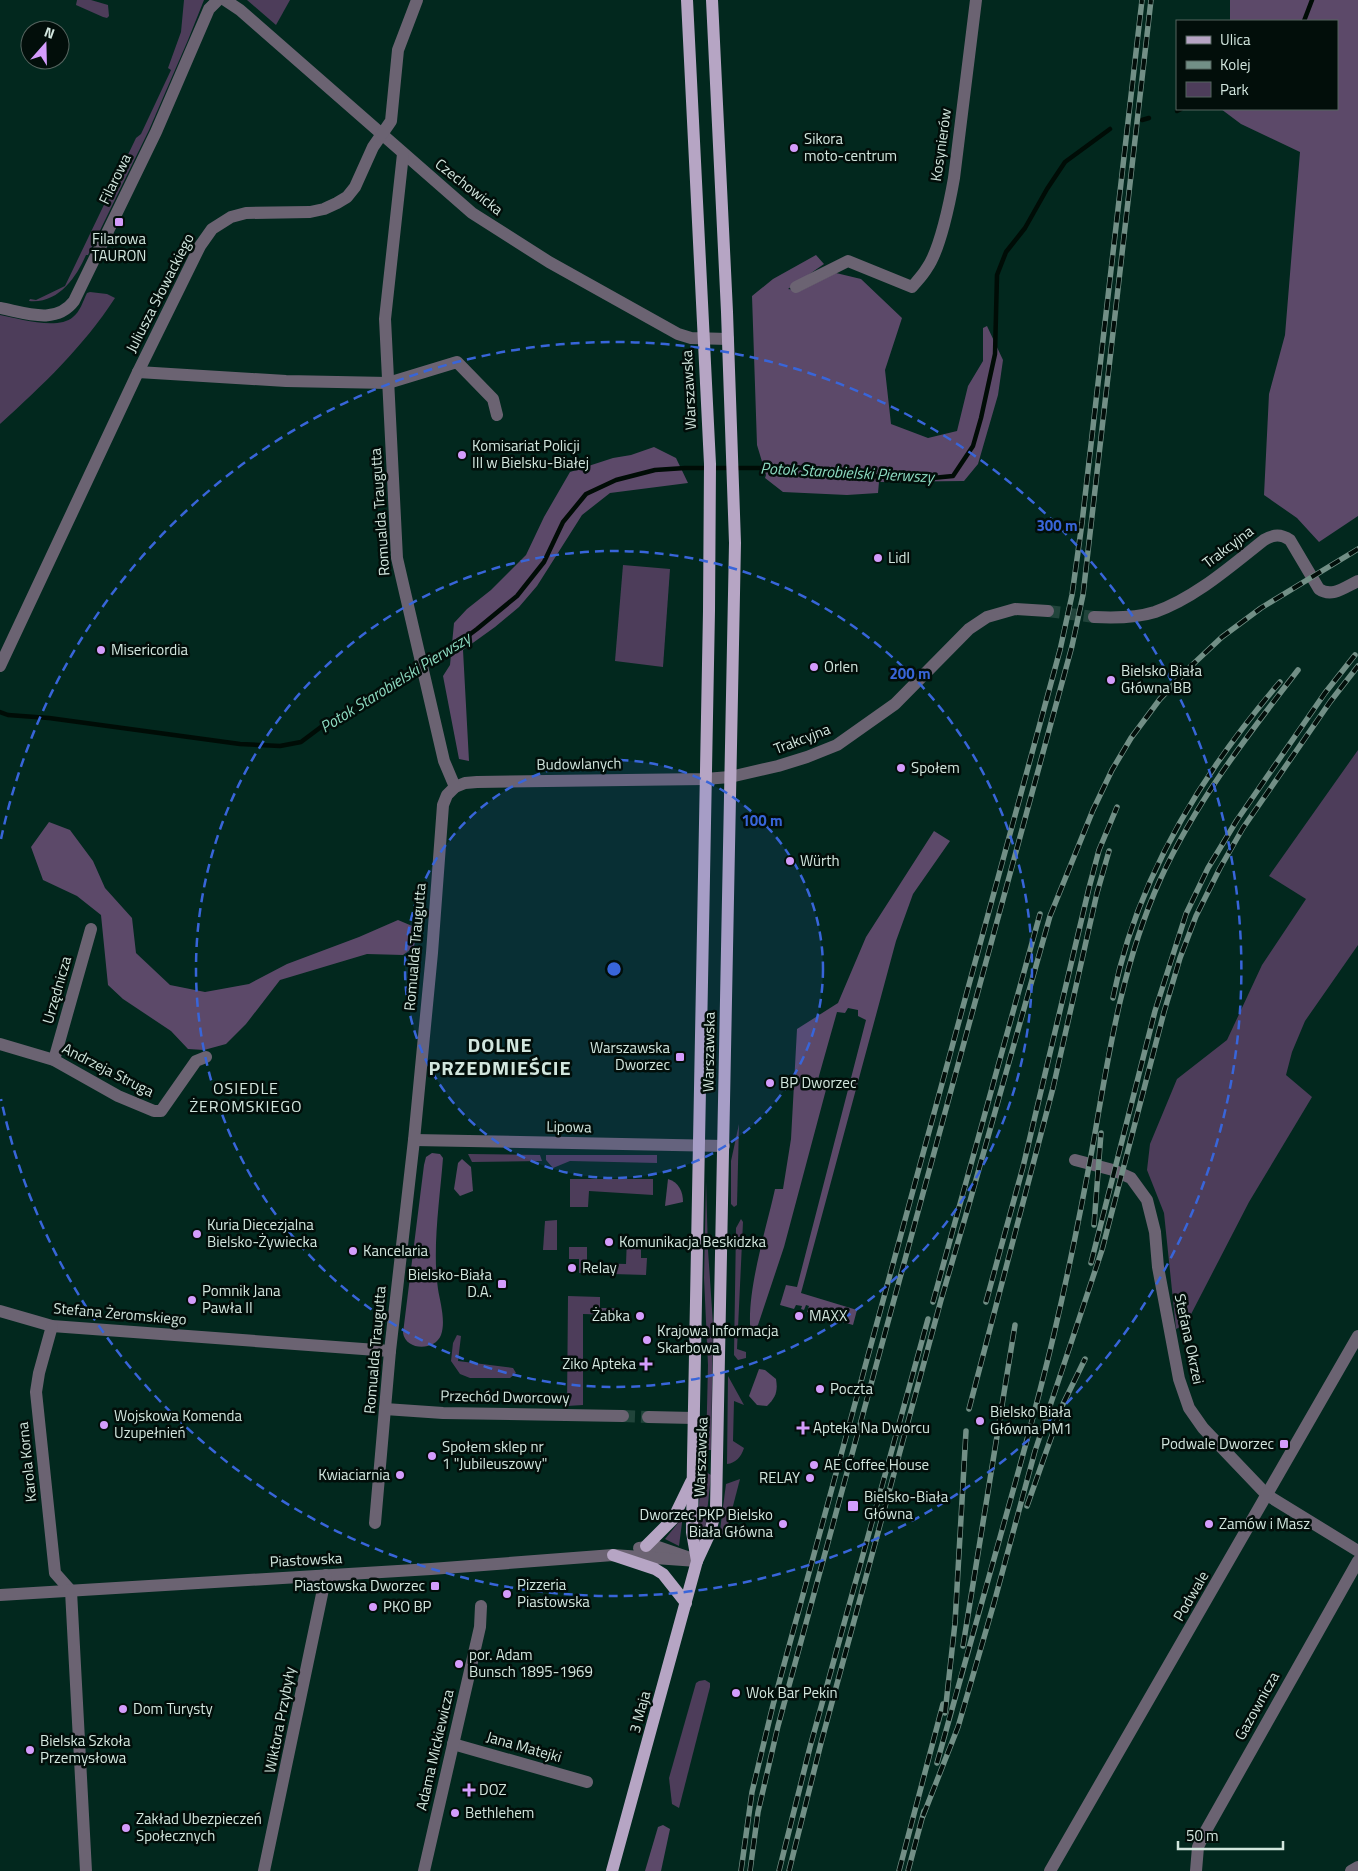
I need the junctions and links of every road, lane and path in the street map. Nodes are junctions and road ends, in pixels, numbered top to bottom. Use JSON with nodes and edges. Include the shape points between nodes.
{"nodes":[{"id":1,"x":218,"y":0,"type":"edge"},
{"id":2,"x":225,"y":0,"type":"edge"},
{"id":3,"x":417,"y":0,"type":"edge"},
{"id":4,"x":687,"y":0,"type":"edge"},
{"id":5,"x":712,"y":0,"type":"edge"},
{"id":6,"x":976,"y":0,"type":"edge"},
{"id":7,"x":382,"y":135,"type":"junction"},
{"id":8,"x":403,"y":154,"type":"junction"},
{"id":9,"x":796,"y":288,"type":"dead end"},
{"id":10,"x":0,"y":308,"type":"edge"},
{"id":11,"x":728,"y":339,"type":"junction"},
{"id":12,"x":703,"y":340,"type":"junction"},
{"id":13,"x":138,"y":372,"type":"junction"},
{"id":14,"x":388,"y":383,"type":"junction"},
{"id":15,"x":497,"y":415,"type":"dead end"},
{"id":16,"x":1358,"y":581,"type":"edge"},
{"id":17,"x":1048,"y":611,"type":"tunnel mouth"},
{"id":18,"x":1094,"y":617,"type":"tunnel mouth"},
{"id":19,"x":0,"y":666,"type":"edge"},
{"id":20,"x":730,"y":777,"type":"junction"},
{"id":21,"x":705,"y":779,"type":"junction"},
{"id":22,"x":455,"y":788,"type":"junction"},
{"id":23,"x":91,"y":929,"type":"dead end"},
{"id":24,"x":0,"y":1044,"type":"edge"},
{"id":25,"x":206,"y":1057,"type":"dead end"},
{"id":26,"x":54,"y":1060,"type":"junction"},
{"id":27,"x":414,"y":1140,"type":"junction"},
{"id":28,"x":699,"y":1145,"type":"junction"},
{"id":29,"x":724,"y":1146,"type":"junction"},
{"id":30,"x":1075,"y":1160,"type":"dead end"},
{"id":31,"x":0,"y":1311,"type":"edge"},
{"id":32,"x":52,"y":1326,"type":"junction"},
{"id":33,"x":1358,"y":1336,"type":"edge"},
{"id":34,"x":390,"y":1351,"type":"junction"},
{"id":35,"x":385,"y":1409,"type":"junction"},
{"id":36,"x":623,"y":1416,"type":"tunnel mouth"},
{"id":37,"x":648,"y":1417,"type":"tunnel mouth"},
{"id":38,"x":694,"y":1418,"type":"junction"},
{"id":39,"x":693,"y":1477,"type":"junction"},
{"id":40,"x":1266,"y":1495,"type":"junction"},
{"id":41,"x":375,"y":1523,"type":"dead end"},
{"id":42,"x":646,"y":1546,"type":"junction"},
{"id":43,"x":1358,"y":1551,"type":"edge"},
{"id":44,"x":613,"y":1555,"type":"junction"},
{"id":45,"x":697,"y":1561,"type":"junction"},
{"id":46,"x":1358,"y":1561,"type":"edge"},
{"id":47,"x":326,"y":1575,"type":"junction"},
{"id":48,"x":71,"y":1591,"type":"junction"},
{"id":49,"x":0,"y":1595,"type":"edge"},
{"id":50,"x":686,"y":1603,"type":"junction"},
{"id":51,"x":481,"y":1606,"type":"dead end"},
{"id":52,"x":453,"y":1744,"type":"junction"},
{"id":53,"x":587,"y":1782,"type":"dead end"},
{"id":54,"x":1358,"y":1867,"type":"edge"},
{"id":55,"x":86,"y":1871,"type":"edge"},
{"id":56,"x":264,"y":1871,"type":"edge"},
{"id":57,"x":424,"y":1871,"type":"edge"},
{"id":58,"x":612,"y":1871,"type":"edge"},
{"id":59,"x":1050,"y":1871,"type":"edge"},
{"id":60,"x":1196,"y":1871,"type":"edge"},
{"id":61,"x":1351,"y":1871,"type":"edge"}],
"edges":[{"from":1,"to":10,"type":"street","name":"Filarowa","via":[[209,9],[156,132],[74,301],[56,315]]},
{"from":2,"to":7,"type":"street","name":"Czechowicka"},
{"from":3,"to":7,"type":"street","name":"Juliusza Słowackiego","via":[[398,50],[391,122]]},
{"from":4,"to":12,"type":"main road","name":"Warszawska"},
{"from":5,"to":11,"type":"main road","name":"Warszawska"},
{"from":6,"to":9,"type":"street","name":"Kosynierów","via":[[950,202],[928,267],[912,287],[848,261]]},
{"from":7,"to":8,"type":"street","name":"Czechowicka"},
{"from":7,"to":13,"type":"street","name":"Juliusza Słowackiego","via":[[373,146],[355,187],[337,203],[310,212],[231,217],[212,229],[200,246]]},
{"from":8,"to":12,"type":"street","name":"Czechowicka","via":[[472,213],[549,262],[678,334]]},
{"from":8,"to":14,"type":"street","name":"Romualda Traugutta","via":[[386,319]]},
{"from":11,"to":12,"type":"street","name":"Czechowicka"},
{"from":11,"to":20,"type":"main road","name":"Warszawska","via":[[735,543]]},
{"from":12,"to":21,"type":"main road","name":"Warszawska","via":[[710,464]]},
{"from":13,"to":14,"type":"street"},
{"from":13,"to":19,"type":"street","name":"Juliusza Słowackiego"},
{"from":14,"to":15,"type":"street","via":[[457,362],[493,399]]},
{"from":14,"to":22,"type":"street","name":"Romualda Traugutta","via":[[397,558],[444,761]]},
{"from":16,"to":18,"type":"street","name":"Trakcyjna","via":[[1332,593],[1324,592],[1319,589],[1290,540],[1276,535],[1264,540],[1199,590],[1154,612],[1116,618]]},
{"from":17,"to":20,"type":"street","name":"Trakcyjna","via":[[1015,609],[987,617],[969,629],[895,704],[837,744],[807,758]]},
{"from":20,"to":21,"type":"street"},
{"from":20,"to":29,"type":"main road","name":"Warszawska"},
{"from":21,"to":22,"type":"street","name":"Budowlanych","via":[[476,782]]},
{"from":21,"to":28,"type":"main road","name":"Warszawska"},
{"from":22,"to":27,"type":"street","name":"Romualda Traugutta","via":[[447,794],[443,805]]},
{"from":23,"to":26,"type":"street","name":"Urzędnicza"},
{"from":24,"to":26,"type":"street","name":"Andrzeja Struga"},
{"from":25,"to":26,"type":"street","name":"Andrzeja Struga","via":[[196,1062],[161,1111],[118,1096]]},
{"from":27,"to":28,"type":"street","name":"Lipowa"},
{"from":27,"to":34,"type":"street","name":"Romualda Traugutta"},
{"from":28,"to":29,"type":"street","name":"Lipowa"},
{"from":28,"to":38,"type":"main road","name":"Warszawska"},
{"from":29,"to":45,"type":"main road","name":"Warszawska","via":[[716,1508],[710,1533]]},
{"from":30,"to":40,"type":"street","name":"Stefana Okrzei","via":[[1131,1178],[1147,1200],[1179,1379],[1190,1408],[1203,1428]]},
{"from":31,"to":32,"type":"street","name":"Stefana Żeromskiego"},
{"from":32,"to":34,"type":"street","name":"Stefana Żeromskiego"},
{"from":32,"to":48,"type":"street","name":"Karola Korna","via":[[38,1373],[36,1392],[55,1573]]},
{"from":33,"to":40,"type":"street","name":"Podwale"},
{"from":34,"to":35,"type":"street","name":"Romualda Traugutta"},
{"from":35,"to":36,"type":"street","name":"Przechód Dworcowy"},
{"from":35,"to":41,"type":"street","name":"Romualda Traugutta"},
{"from":37,"to":38,"type":"street"},
{"from":38,"to":39,"type":"main road","name":"Warszawska"},
{"from":39,"to":42,"type":"main road","via":[[673,1518]]},
{"from":39,"to":45,"type":"main road","name":"Warszawska","via":[[692,1532]]},
{"from":40,"to":43,"type":"street","name":"Stefana Okrzei"},
{"from":40,"to":59,"type":"street","name":"Podwale"},
{"from":42,"to":44,"type":"street","name":"Piastowska"},
{"from":42,"to":45,"type":"street","name":"Piastowska","via":[[664,1548]]},
{"from":44,"to":45,"type":"street","name":"Piastowska"},
{"from":44,"to":47,"type":"street","name":"Piastowska"},
{"from":44,"to":50,"type":"main road","via":[[663,1574]]},
{"from":45,"to":50,"type":"main road","name":"3 Maja"},
{"from":46,"to":60,"type":"street","name":"Gazownicza","via":[[1204,1834],[1198,1847]]},
{"from":47,"to":48,"type":"street","name":"Piastowska"},
{"from":47,"to":56,"type":"street","name":"Wiktora Przybyły"},
{"from":48,"to":49,"type":"street","name":"Piastowska"},
{"from":48,"to":55,"type":"street"},
{"from":50,"to":58,"type":"main road","name":"3 Maja"},
{"from":51,"to":52,"type":"street","name":"Adama Mickiewicza","via":[[480,1627]]},
{"from":52,"to":53,"type":"street","name":"Jana Matejki"},
{"from":52,"to":57,"type":"street","name":"Adama Mickiewicza"},
{"from":54,"to":61,"type":"street"}]}
